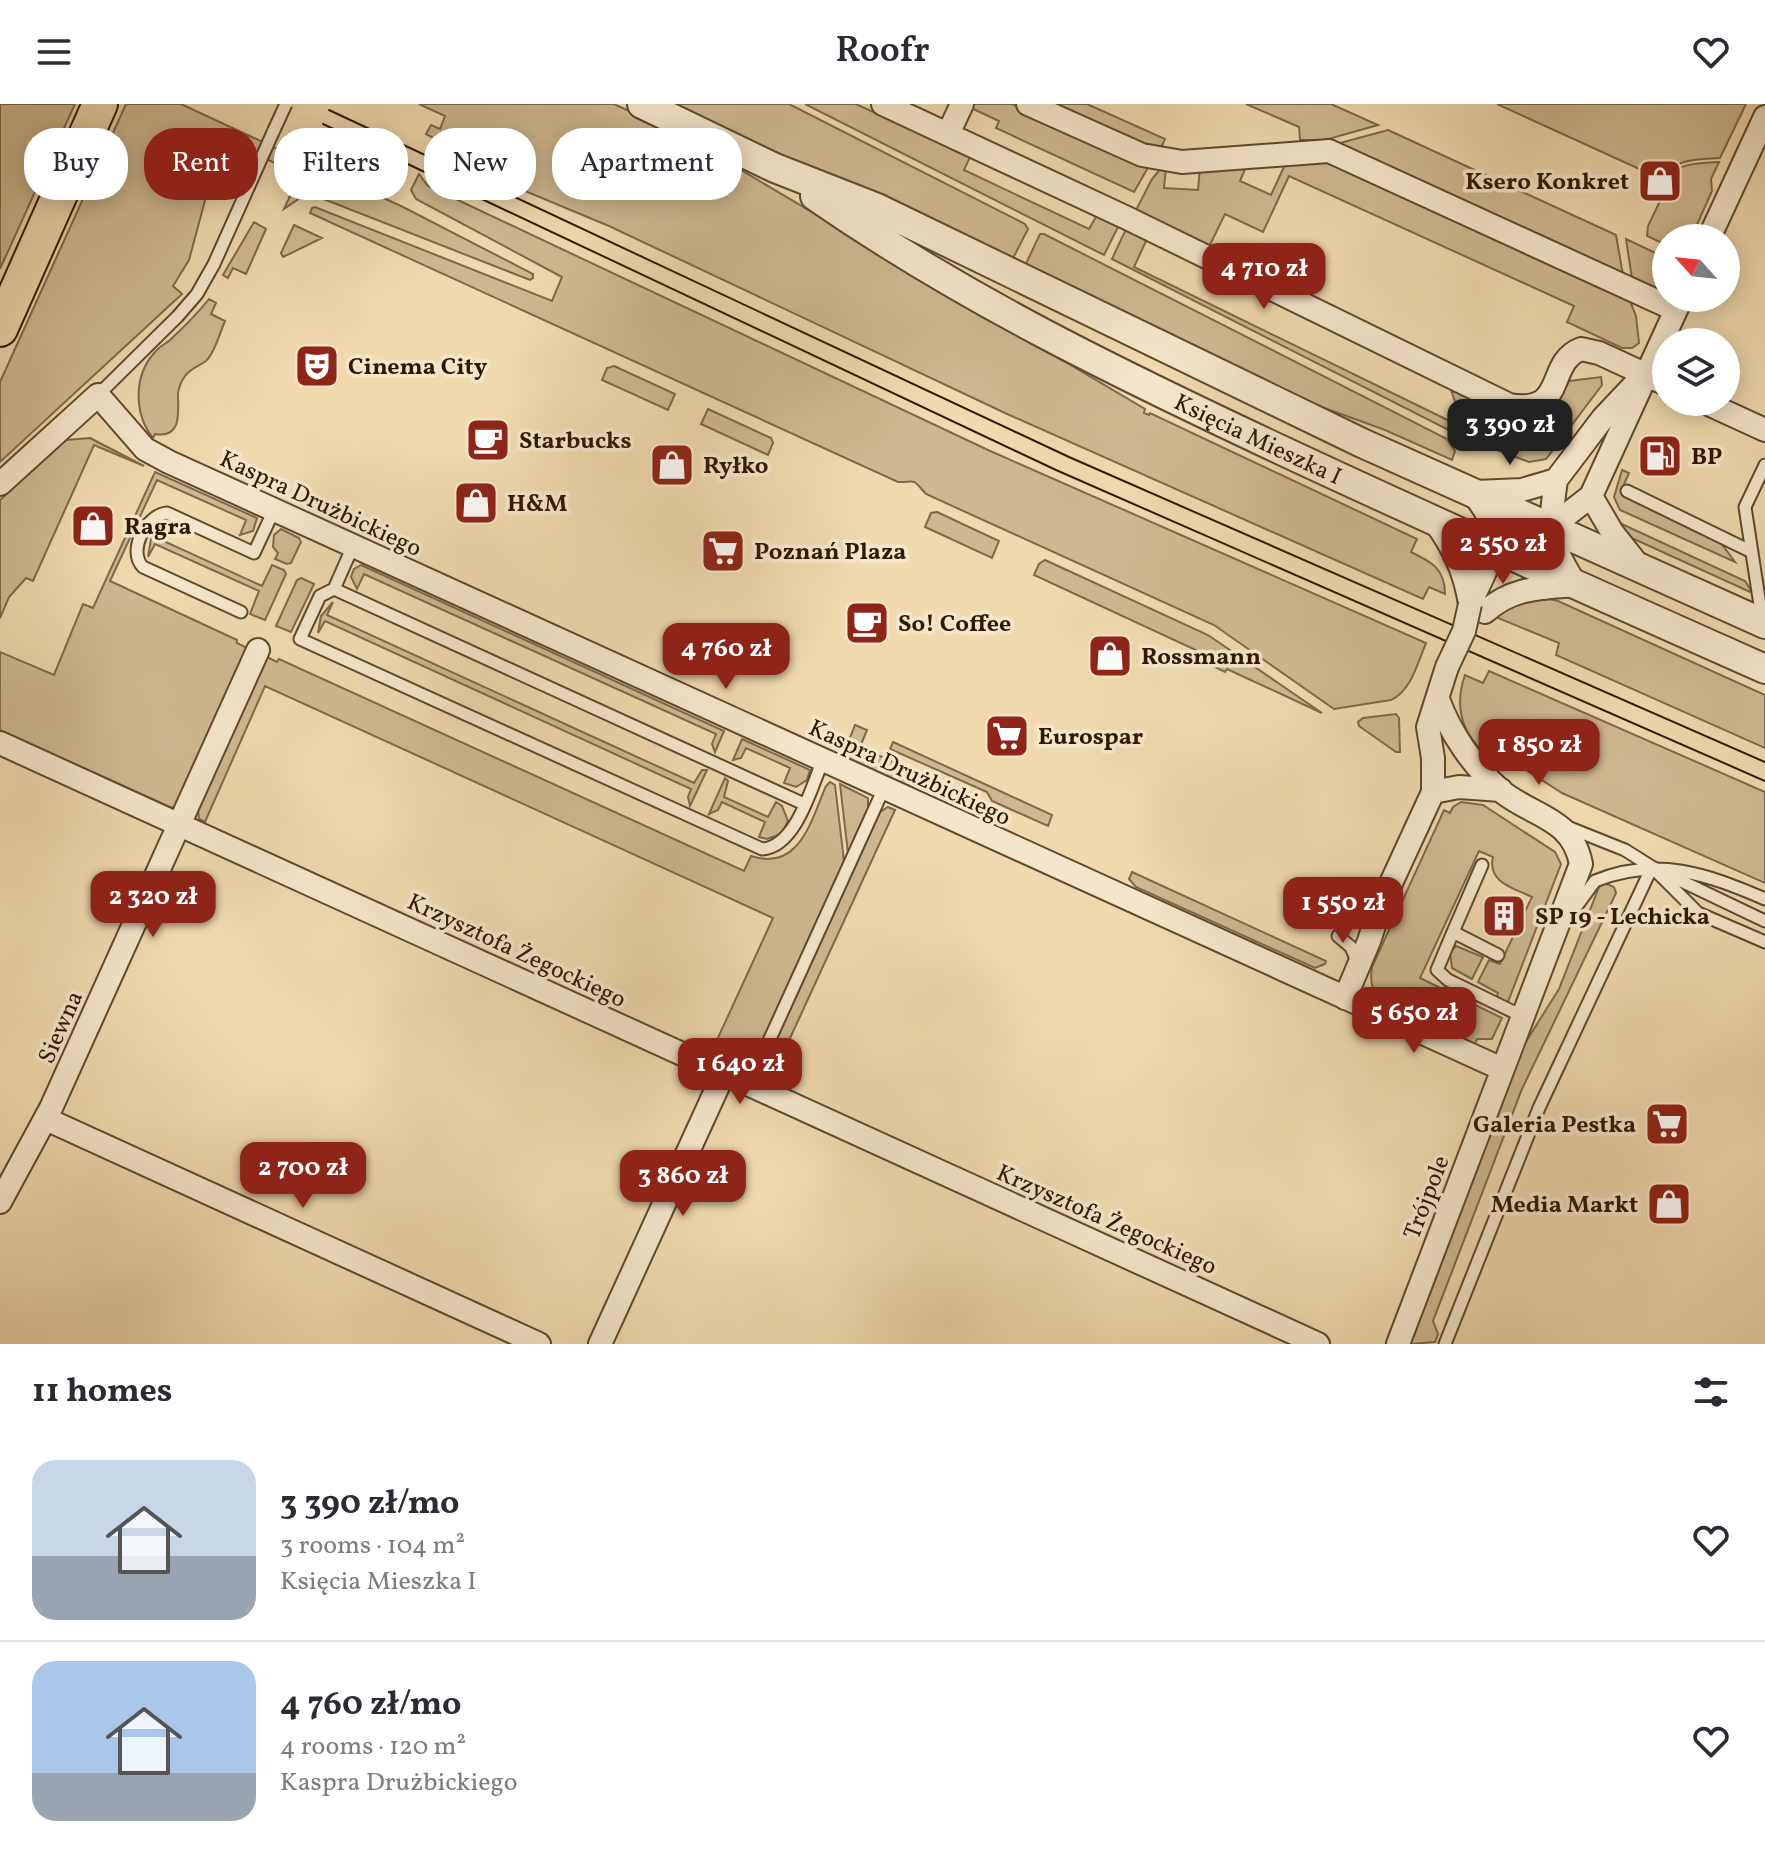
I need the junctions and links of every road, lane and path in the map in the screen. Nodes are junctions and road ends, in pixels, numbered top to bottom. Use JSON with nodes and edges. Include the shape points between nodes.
{"nodes":[{"id":1,"x":100,"y":104,"type":"edge"},
{"id":2,"x":286,"y":104,"type":"edge"},
{"id":3,"x":642,"y":104,"type":"edge"},
{"id":4,"x":883,"y":104,"type":"edge"},
{"id":5,"x":962,"y":104,"type":"edge"},
{"id":6,"x":1028,"y":104,"type":"edge"},
{"id":7,"x":1765,"y":117,"type":"edge"},
{"id":8,"x":948,"y":134,"type":"junction"},
{"id":9,"x":775,"y":168,"type":"junction"},
{"id":10,"x":1715,"y":224,"type":"edge"},
{"id":11,"x":1652,"y":293,"type":"edge"},
{"id":12,"x":1674,"y":312,"type":"edge"},
{"id":13,"x":0,"y":329,"type":"edge"},
{"id":14,"x":1645,"y":375,"type":"junction"},
{"id":15,"x":1652,"y":378,"type":"edge"},
{"id":16,"x":98,"y":395,"type":"junction"},
{"id":17,"x":1734,"y":416,"type":"edge"},
{"id":18,"x":1765,"y":430,"type":"edge"},
{"id":19,"x":1765,"y":465,"type":"edge"},
{"id":20,"x":1556,"y":480,"type":"junction"},
{"id":21,"x":0,"y":484,"type":"edge"},
{"id":22,"x":1627,"y":491,"type":"dead end"},
{"id":23,"x":1472,"y":492,"type":"junction"},
{"id":24,"x":1591,"y":496,"type":"junction"},
{"id":25,"x":274,"y":510,"type":"junction"},
{"id":26,"x":1434,"y":521,"type":"junction"},
{"id":27,"x":1550,"y":528,"type":"junction"},
{"id":28,"x":353,"y":546,"type":"junction"},
{"id":29,"x":1495,"y":549,"type":"junction"},
{"id":30,"x":1750,"y":551,"type":"junction"},
{"id":31,"x":1643,"y":570,"type":"junction"},
{"id":32,"x":1576,"y":585,"type":"junction"},
{"id":33,"x":334,"y":589,"type":"junction"},
{"id":34,"x":1478,"y":608,"type":"junction"},
{"id":35,"x":241,"y":612,"type":"dead end"},
{"id":36,"x":1764,"y":621,"type":"edge"},
{"id":37,"x":258,"y":650,"type":"dead end"},
{"id":38,"x":1765,"y":669,"type":"edge"},
{"id":39,"x":1438,"y":699,"type":"junction"},
{"id":40,"x":0,"y":743,"type":"edge"},
{"id":41,"x":823,"y":760,"type":"junction"},
{"id":42,"x":884,"y":788,"type":"junction"},
{"id":43,"x":1501,"y":790,"type":"junction"},
{"id":44,"x":1433,"y":792,"type":"junction"},
{"id":45,"x":804,"y":804,"type":"junction"},
{"id":46,"x":1553,"y":821,"type":"junction"},
{"id":47,"x":180,"y":825,"type":"junction"},
{"id":48,"x":1482,"y":865,"type":"dead end"},
{"id":49,"x":1652,"y":867,"type":"junction"},
{"id":50,"x":1765,"y":899,"type":"edge"},
{"id":51,"x":1380,"y":907,"type":"junction"},
{"id":52,"x":1348,"y":915,"type":"dead end"},
{"id":53,"x":1765,"y":921,"type":"edge"},
{"id":54,"x":1453,"y":932,"type":"junction"},
{"id":55,"x":1338,"y":936,"type":"dead end"},
{"id":56,"x":1553,"y":938,"type":"junction"},
{"id":57,"x":1765,"y":942,"type":"edge"},
{"id":58,"x":1498,"y":955,"type":"dead end"},
{"id":59,"x":1359,"y":966,"type":"junction"},
{"id":60,"x":1345,"y":998,"type":"junction"},
{"id":61,"x":1524,"y":1017,"type":"junction"},
{"id":62,"x":1502,"y":1069,"type":"junction"},
{"id":63,"x":724,"y":1073,"type":"junction"},
{"id":64,"x":749,"y":1085,"type":"junction"},
{"id":65,"x":46,"y":1119,"type":"junction"},
{"id":66,"x":0,"y":1202,"type":"edge"},
{"id":67,"x":539,"y":1344,"type":"edge"},
{"id":68,"x":600,"y":1344,"type":"edge"},
{"id":69,"x":1318,"y":1344,"type":"edge"},
{"id":70,"x":1398,"y":1344,"type":"edge"},
{"id":71,"x":1445,"y":1344,"type":"edge"}],
"edges":[{"from":1,"to":13,"type":"main road"},
{"from":2,"to":16,"type":"lane","bridge":true,"via":[[197,294]]},
{"from":3,"to":9,"type":"street","name":"Księcia Mieszka I"},
{"from":4,"to":8,"type":"street"},
{"from":5,"to":8,"type":"street"},
{"from":6,"to":11,"type":"street","via":[[1161,160],[1329,151]]},
{"from":7,"to":10,"type":"street"},
{"from":8,"to":14,"type":"street","via":[[1509,405],[1531,407],[1545,400],[1568,358],[1581,349]]},
{"from":9,"to":23,"type":"street","name":"Księcia Mieszka I","via":[[877,208]]},
{"from":9,"to":26,"type":"street","name":"Księcia Mieszka I","via":[[917,263],[1039,333]]},
{"from":12,"to":14,"type":"street"},
{"from":14,"to":15,"type":"street"},
{"from":14,"to":20,"type":"street","via":[[1603,418]]},
{"from":14,"to":24,"type":"street"},
{"from":16,"to":21,"type":"street"},
{"from":16,"to":25,"type":"street","name":"Kaspra Drużbickiego","via":[[152,461]]},
{"from":17,"to":18,"type":"street"},
{"from":19,"to":30,"type":"lane","via":[[1745,507]]},
{"from":20,"to":23,"type":"street","via":[[1522,490]]},
{"from":20,"to":27,"type":"street"},
{"from":22,"to":30,"type":"lane"},
{"from":23,"to":27,"type":"street","name":"Księcia Mieszka I"},
{"from":23,"to":29,"type":"street","via":[[1493,526]]},
{"from":24,"to":27,"type":"street"},
{"from":24,"to":31,"type":"street"},
{"from":25,"to":28,"type":"street","name":"Kaspra Drużbickiego"},
{"from":25,"to":35,"type":"lane","via":[[254,553],[167,513],[151,519],[141,535],[137,552],[143,567]]},
{"from":26,"to":29,"type":"street","name":"Księcia Mieszka I"},
{"from":26,"to":34,"type":"street","via":[[1453,546]]},
{"from":27,"to":29,"type":"street"},
{"from":27,"to":31,"type":"street","name":"Księcia Mieszka I"},
{"from":27,"to":32,"type":"street"},
{"from":28,"to":33,"type":"lane"},
{"from":28,"to":41,"type":"street","name":"Kaspra Drużbickiego"},
{"from":29,"to":32,"type":"street","name":"Księcia Mieszka I"},
{"from":29,"to":34,"type":"street"},
{"from":30,"to":36,"type":"lane"},
{"from":31,"to":36,"type":"street","name":"Księcia Mieszka I"},
{"from":32,"to":34,"type":"street","via":[[1523,589]]},
{"from":32,"to":38,"type":"street","name":"Księcia Mieszka I"},
{"from":33,"to":45,"type":"lane"},
{"from":33,"to":45,"type":"lane","via":[[320,596],[300,639],[762,849],[787,838]]},
{"from":34,"to":39,"type":"street","bridge":true,"via":[[1447,667]]},
{"from":37,"to":47,"type":"street","name":"Siewna"},
{"from":39,"to":43,"type":"street","via":[[1453,734]]},
{"from":39,"to":44,"type":"street","via":[[1428,727]]},
{"from":40,"to":47,"type":"street","name":"Krzysztofa Żegockiego"},
{"from":41,"to":42,"type":"street","name":"Kaspra Drużbickiego"},
{"from":41,"to":45,"type":"lane"},
{"from":42,"to":60,"type":"street","name":"Kaspra Drużbickiego"},
{"from":42,"to":64,"type":"lane"},
{"from":43,"to":44,"type":"street","via":[[1459,787]]},
{"from":43,"to":46,"type":"street","name":"Trójpole"},
{"from":44,"to":51,"type":"street"},
{"from":46,"to":49,"type":"lane","via":[[1625,850]]},
{"from":46,"to":56,"type":"street","name":"Trójpole","via":[[1569,834],[1581,864]]},
{"from":47,"to":63,"type":"street","name":"Krzysztofa Żegockiego"},
{"from":47,"to":65,"type":"street","name":"Siewna"},
{"from":48,"to":54,"type":"lane"},
{"from":49,"to":50,"type":"lane","via":[[1714,877]]},
{"from":49,"to":53,"type":"lane"},
{"from":49,"to":56,"type":"lane","via":[[1595,881]]},
{"from":49,"to":57,"type":"lane","via":[[1698,913]]},
{"from":49,"to":71,"type":"lane","via":[[1539,1108]]},
{"from":51,"to":52,"type":"lane"},
{"from":51,"to":59,"type":"street"},
{"from":54,"to":58,"type":"lane"},
{"from":54,"to":61,"type":"lane","via":[[1437,970]]},
{"from":55,"to":59,"type":"lane","via":[[1351,947]]},
{"from":56,"to":61,"type":"street","name":"Trójpole"},
{"from":59,"to":60,"type":"street"},
{"from":60,"to":62,"type":"street","name":"Kaspra Drużbickiego"},
{"from":61,"to":62,"type":"street","name":"Trójpole"},
{"from":62,"to":70,"type":"street","name":"Trójpole"},
{"from":63,"to":64,"type":"street","name":"Krzysztofa Żegockiego"},
{"from":63,"to":68,"type":"street"},
{"from":64,"to":69,"type":"street","name":"Krzysztofa Żegockiego"},
{"from":65,"to":66,"type":"street","name":"Siewna"},
{"from":65,"to":67,"type":"street"}]}
